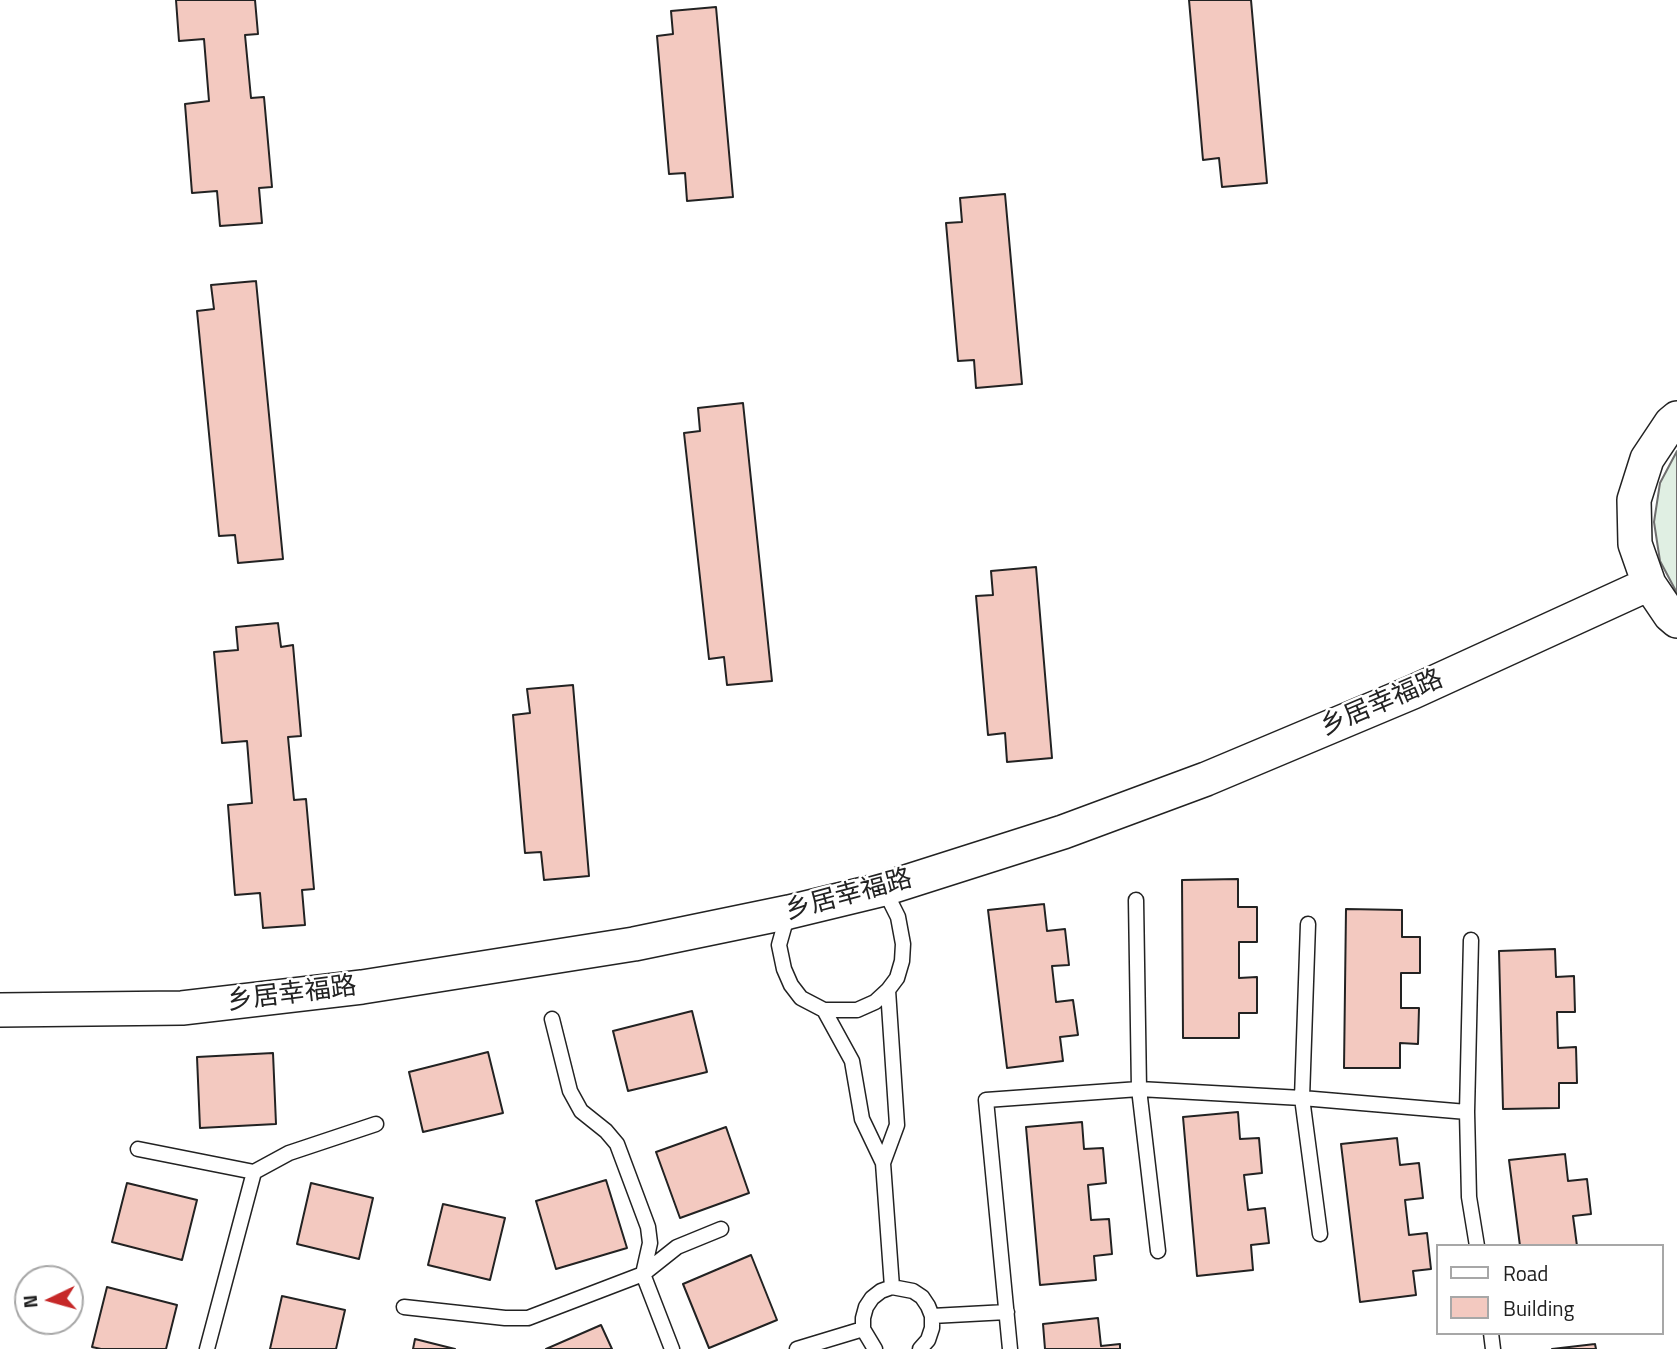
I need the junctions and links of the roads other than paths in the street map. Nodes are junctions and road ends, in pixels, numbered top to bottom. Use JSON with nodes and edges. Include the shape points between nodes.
{"nodes":[{"id":1,"x":1677,"y":418,"type":"edge"},
{"id":2,"x":1649,"y":584,"type":"junction"},
{"id":3,"x":1677,"y":621,"type":"edge"},
{"id":4,"x":884,"y":889,"type":"junction"},
{"id":5,"x":1136,"y":900,"type":"dead end"},
{"id":6,"x":789,"y":912,"type":"junction"},
{"id":7,"x":1308,"y":924,"type":"dead end"},
{"id":8,"x":1471,"y":940,"type":"dead end"},
{"id":9,"x":888,"y":990,"type":"junction"},
{"id":10,"x":0,"y":1010,"type":"edge"},
{"id":11,"x":824,"y":1010,"type":"junction"},
{"id":12,"x":552,"y":1019,"type":"dead end"},
{"id":13,"x":1139,"y":1089,"type":"junction"},
{"id":14,"x":1302,"y":1098,"type":"junction"},
{"id":15,"x":1467,"y":1112,"type":"junction"},
{"id":16,"x":376,"y":1124,"type":"dead end"},
{"id":17,"x":138,"y":1149,"type":"dead end"},
{"id":18,"x":883,"y":1163,"type":"junction"},
{"id":19,"x":254,"y":1172,"type":"junction"},
{"id":20,"x":722,"y":1229,"type":"dead end"},
{"id":21,"x":1320,"y":1234,"type":"dead end"},
{"id":22,"x":1477,"y":1244,"type":"edge"},
{"id":23,"x":1158,"y":1251,"type":"dead end"},
{"id":24,"x":643,"y":1273,"type":"junction"},
{"id":25,"x":892,"y":1287,"type":"junction"},
{"id":26,"x":404,"y":1307,"type":"dead end"},
{"id":27,"x":1007,"y":1312,"type":"junction"},
{"id":28,"x":932,"y":1317,"type":"junction"},
{"id":29,"x":863,"y":1329,"type":"junction"},
{"id":30,"x":207,"y":1349,"type":"edge"},
{"id":31,"x":672,"y":1349,"type":"edge"},
{"id":32,"x":797,"y":1349,"type":"edge"},
{"id":33,"x":875,"y":1349,"type":"edge"},
{"id":34,"x":920,"y":1349,"type":"edge"},
{"id":35,"x":1010,"y":1349,"type":"edge"}],
"edges":[{"from":1,"to":2,"type":"street","via":[[1647,459],[1634,500],[1635,544]]},
{"from":2,"to":3,"type":"street"},
{"from":2,"to":4,"type":"street","name":"乡居幸福路","via":[[1413,692],[1206,779],[1063,832]]},
{"from":4,"to":6,"type":"street","name":"乡居幸福路"},
{"from":4,"to":9,"type":"lane","via":[[898,917],[903,944],[897,978]]},
{"from":5,"to":13,"type":"lane"},
{"from":6,"to":10,"type":"street","name":"乡居幸福路","via":[[634,944],[362,987],[182,1008]]},
{"from":6,"to":11,"type":"lane","via":[[779,945],[784,970],[801,998]]},
{"from":7,"to":14,"type":"lane"},
{"from":8,"to":15,"type":"lane"},
{"from":9,"to":11,"type":"lane","via":[[857,1010]]},
{"from":9,"to":18,"type":"lane","via":[[897,1125]]},
{"from":11,"to":18,"type":"lane","via":[[852,1061],[862,1119]]},
{"from":12,"to":24,"type":"lane","via":[[570,1091],[581,1111],[617,1144],[648,1227],[650,1243]]},
{"from":13,"to":14,"type":"lane"},
{"from":13,"to":23,"type":"lane"},
{"from":13,"to":27,"type":"lane","via":[[986,1100]]},
{"from":14,"to":15,"type":"lane"},
{"from":14,"to":21,"type":"lane"},
{"from":15,"to":22,"type":"lane","via":[[1469,1197]]},
{"from":16,"to":19,"type":"lane","via":[[289,1153]]},
{"from":17,"to":19,"type":"lane"},
{"from":18,"to":25,"type":"lane"},
{"from":19,"to":30,"type":"lane"},
{"from":20,"to":24,"type":"lane","via":[[677,1247]]},
{"from":24,"to":26,"type":"lane","via":[[528,1318]]},
{"from":24,"to":31,"type":"lane"},
{"from":25,"to":28,"type":"lane","via":[[922,1297]]},
{"from":25,"to":29,"type":"lane","via":[[881,1291],[866,1307]]},
{"from":27,"to":28,"type":"lane"},
{"from":27,"to":35,"type":"lane"},
{"from":28,"to":34,"type":"lane","via":[[928,1340]]},
{"from":29,"to":32,"type":"lane"},
{"from":29,"to":33,"type":"lane"}]}
